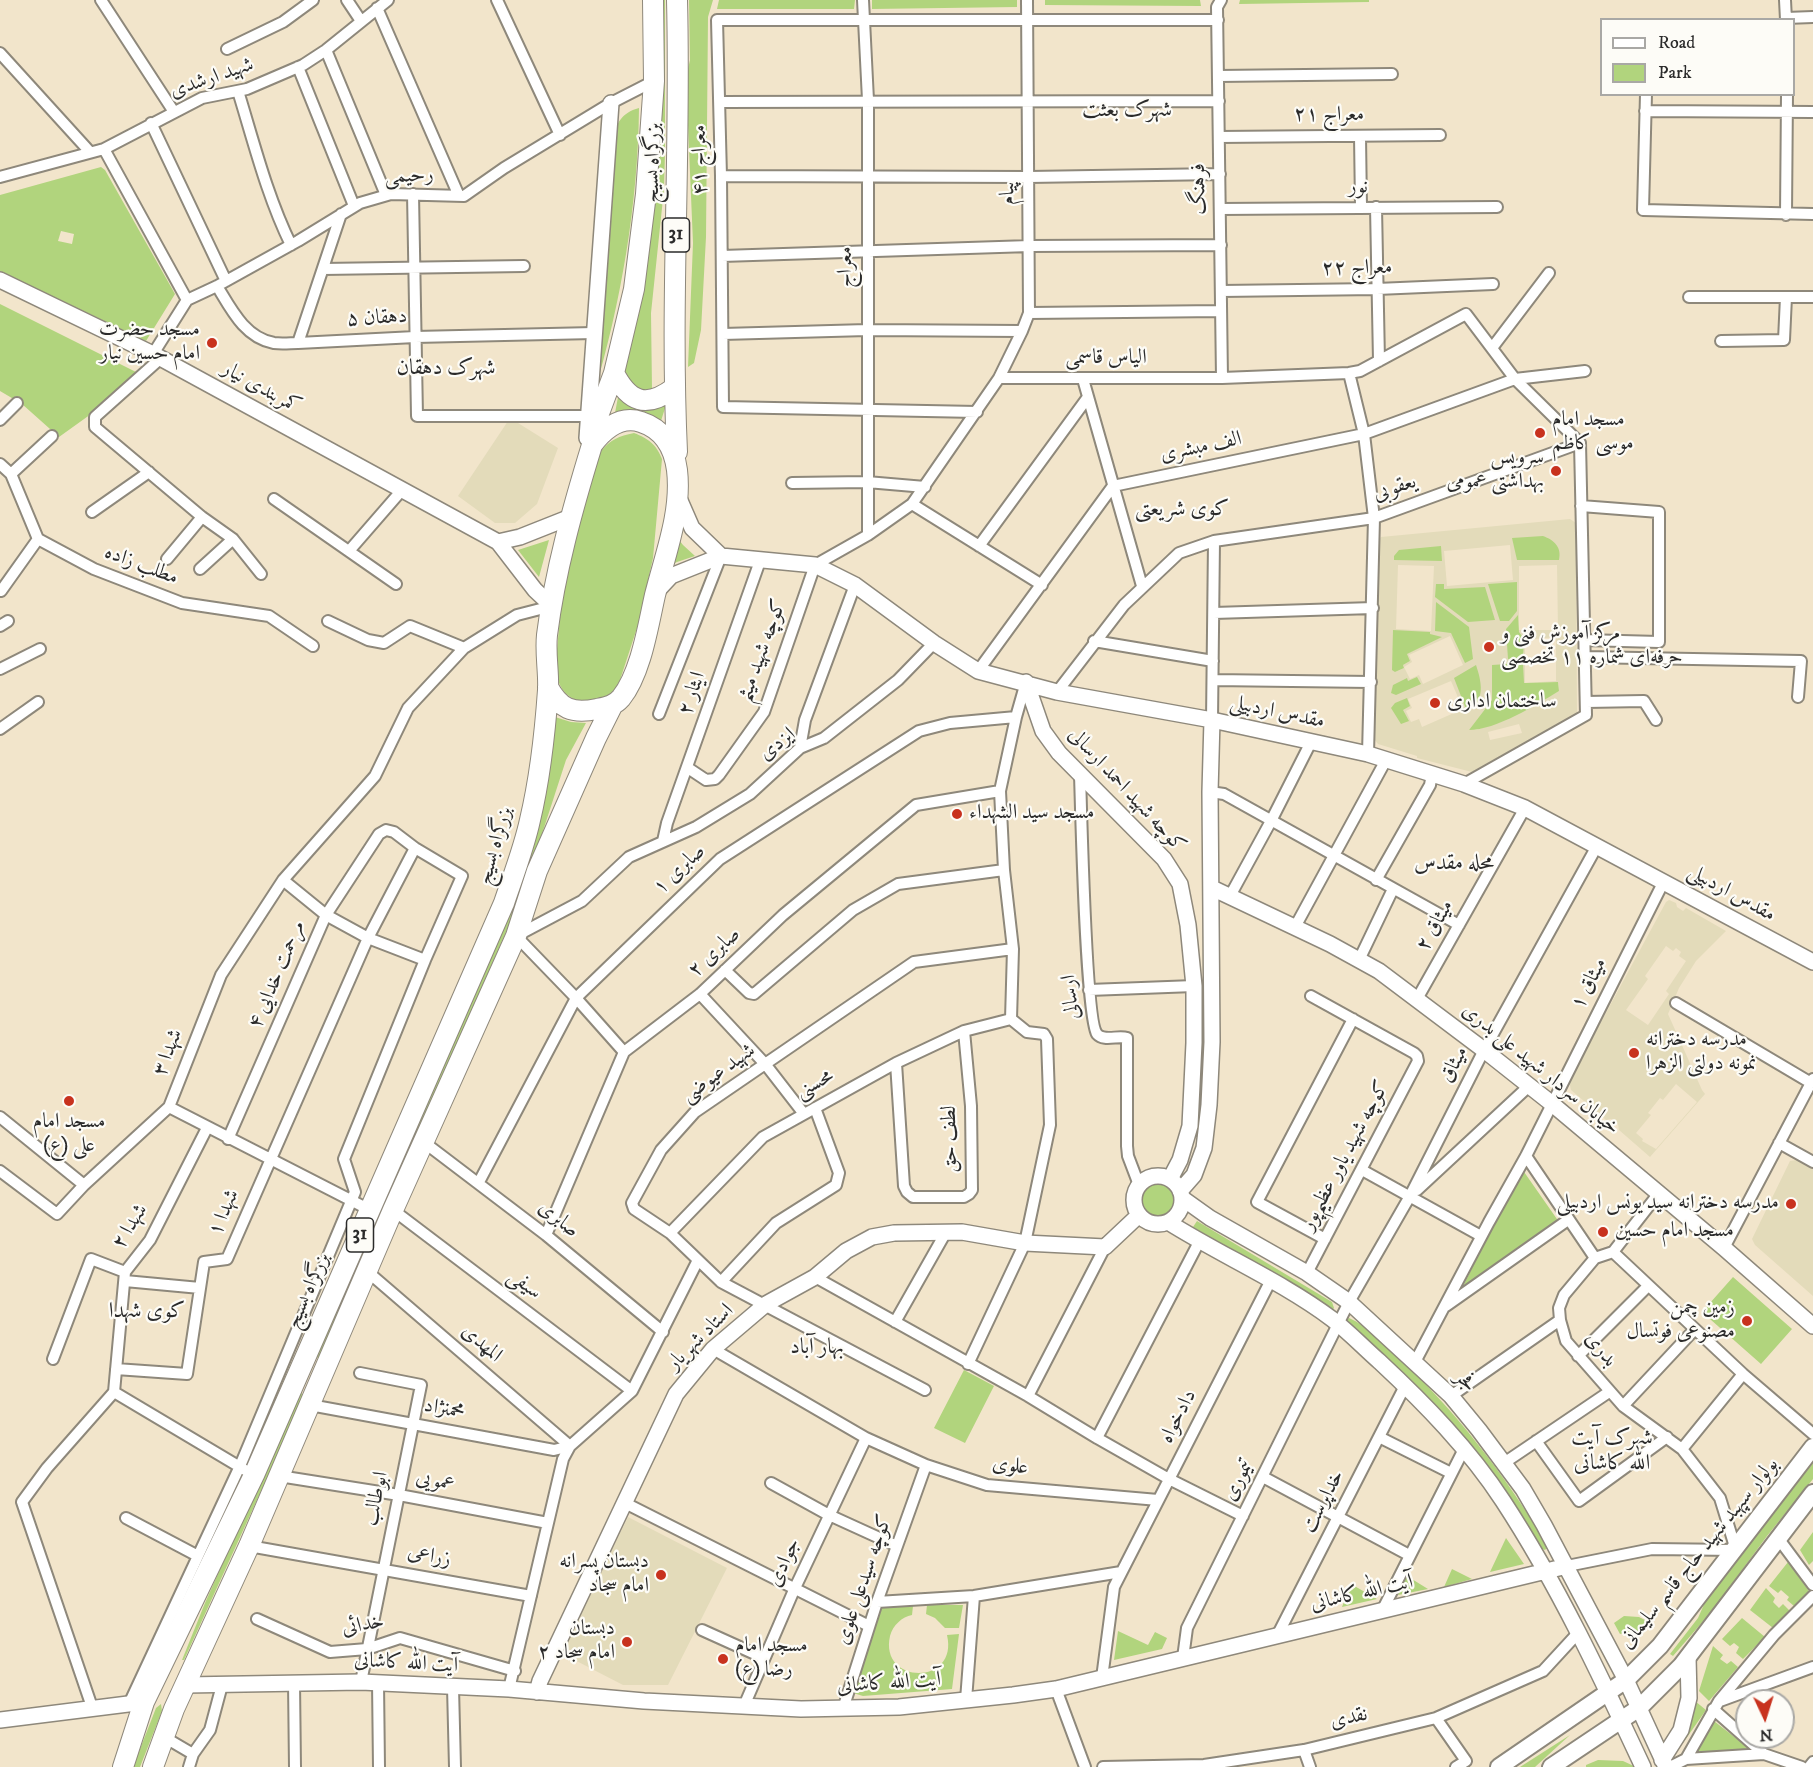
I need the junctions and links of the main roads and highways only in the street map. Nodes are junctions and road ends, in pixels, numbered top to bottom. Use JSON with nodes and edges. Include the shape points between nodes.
{"nodes":[{"id":1,"x":653,"y":0,"type":"edge"},
{"id":2,"x":677,"y":0,"type":"edge"},
{"id":3,"x":614,"y":373,"type":"junction"},
{"id":4,"x":674,"y":388,"type":"junction"},
{"id":5,"x":592,"y":445,"type":"junction"},
{"id":6,"x":677,"y":470,"type":"junction"},
{"id":7,"x":548,"y":687,"type":"junction"},
{"id":8,"x":612,"y":706,"type":"junction"},
{"id":9,"x":301,"y":1369,"type":"junction"},
{"id":10,"x":321,"y":1379,"type":"junction"},
{"id":11,"x":1813,"y":1447,"type":"edge"},
{"id":12,"x":1813,"y":1493,"type":"edge"},
{"id":13,"x":1556,"y":1766,"type":"edge"},
{"id":14,"x":123,"y":1767,"type":"edge"},
{"id":15,"x":153,"y":1767,"type":"edge"},
{"id":16,"x":1499,"y":1767,"type":"edge"}],
"edges":[{"from":1,"to":3,"type":"highway","name":"بزرگراه بسیج","number":"31","via":[[654,81],[646,194],[634,289]]},
{"from":2,"to":4,"type":"highway","name":"بزرگراه بسیج","number":"31"},
{"from":3,"to":4,"type":"highway","via":[[634,399],[651,400]]},
{"from":3,"to":5,"type":"highway","name":"بزرگراه بسیج","number":"31"},
{"from":4,"to":6,"type":"highway","name":"بزرگراه بسیج","number":"31"},
{"from":5,"to":6,"type":"highway","name":"بزرگراه بسیج","via":[[603,431],[618,422],[636,420],[653,426],[667,438]]},
{"from":5,"to":7,"type":"highway","name":"بزرگراه بسیج","via":[[552,606]]},
{"from":6,"to":8,"type":"highway","name":"بزرگراه بسیج","via":[[669,539],[646,634],[633,677]]},
{"from":7,"to":8,"type":"highway","via":[[568,709]]},
{"from":7,"to":9,"type":"highway","name":"بزرگراه بسیج","number":"31","via":[[530,822],[504,903]]},
{"from":8,"to":10,"type":"highway","name":"بزرگراه بسیج","number":"31","via":[[537,871],[516,936]]},
{"from":9,"to":10,"type":"highway"},
{"from":9,"to":14,"type":"highway","name":"بزرگراه بسیج","number":"31","via":[[247,1471],[136,1703]]},
{"from":10,"to":15,"type":"highway","name":"بزرگراه بسیج","number":"31"},
{"from":11,"to":16,"type":"main road","name":"بولوار سپهبد شهید حاج قاسم سلیمانی","via":[[1660,1646],[1626,1680]]},
{"from":12,"to":13,"type":"main road","via":[[1688,1657],[1639,1708]]}]}
